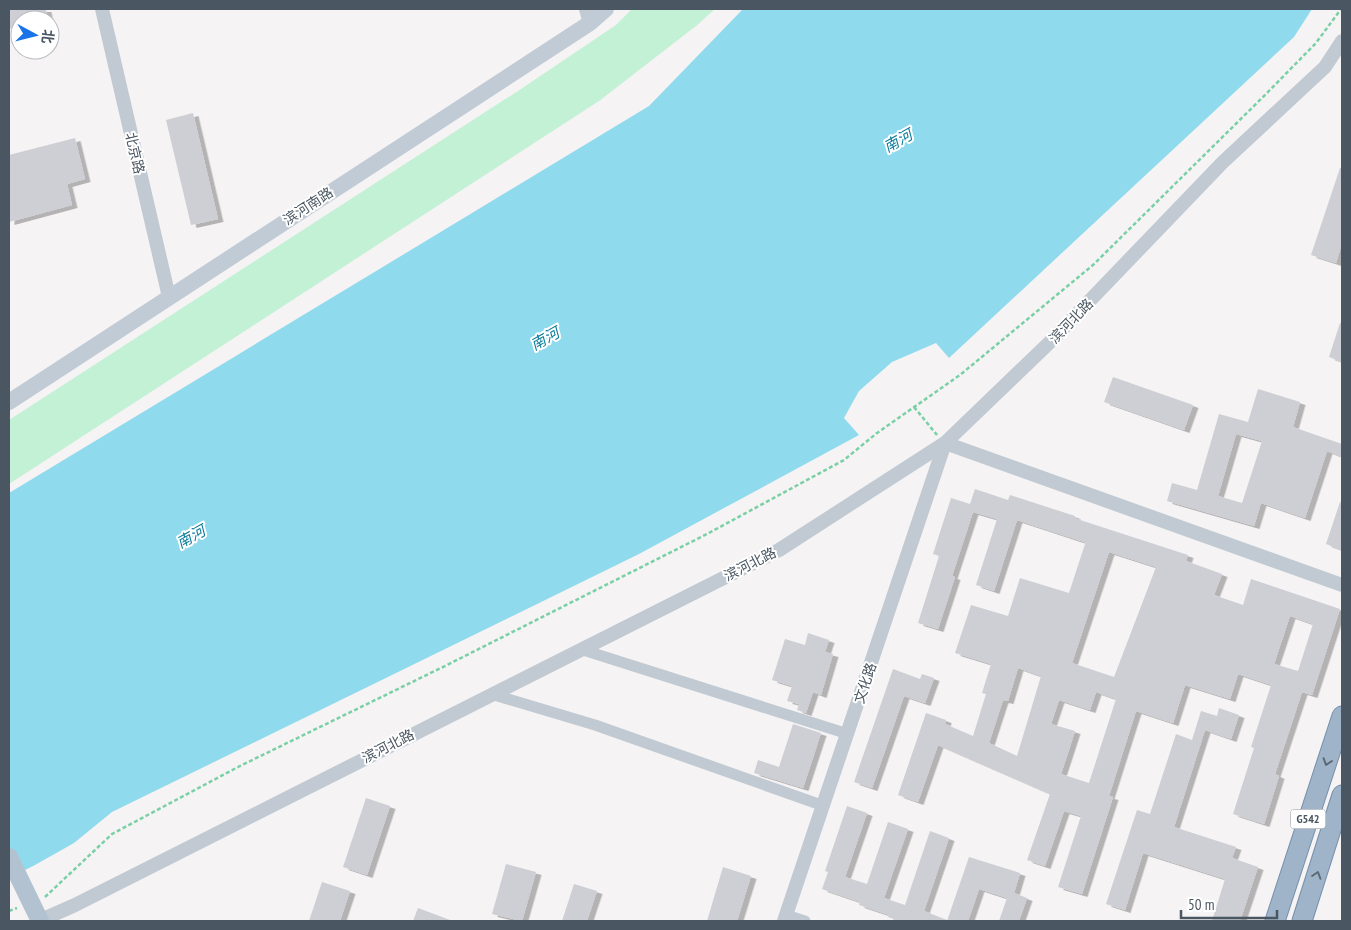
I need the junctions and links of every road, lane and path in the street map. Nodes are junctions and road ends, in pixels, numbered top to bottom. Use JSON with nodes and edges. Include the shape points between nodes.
{"nodes":[{"id":1,"x":102,"y":9,"type":"edge"},
{"id":2,"x":606,"y":9,"type":"edge"},
{"id":3,"x":1341,"y":9,"type":"edge"},
{"id":4,"x":588,"y":16,"type":"edge"},
{"id":5,"x":1342,"y":41,"type":"edge"},
{"id":6,"x":169,"y":297,"type":"junction"},
{"id":7,"x":9,"y":402,"type":"edge"},
{"id":8,"x":914,"y":407,"type":"junction"},
{"id":9,"x":945,"y":444,"type":"junction"},
{"id":10,"x":1342,"y":585,"type":"edge"},
{"id":11,"x":580,"y":649,"type":"junction"},
{"id":12,"x":491,"y":694,"type":"junction"},
{"id":13,"x":1342,"y":716,"type":"edge"},
{"id":14,"x":848,"y":734,"type":"junction"},
{"id":15,"x":1342,"y":794,"type":"edge"},
{"id":16,"x":824,"y":806,"type":"junction"},
{"id":17,"x":9,"y":857,"type":"edge"},
{"id":18,"x":9,"y":883,"type":"edge"},
{"id":19,"x":40,"y":899,"type":"dead end"},
{"id":20,"x":9,"y":911,"type":"edge"},
{"id":21,"x":26,"y":913,"type":"edge"},
{"id":22,"x":785,"y":918,"type":"edge"},
{"id":23,"x":40,"y":921,"type":"edge"},
{"id":24,"x":805,"y":921,"type":"edge"},
{"id":25,"x":1274,"y":921,"type":"edge"},
{"id":26,"x":1302,"y":921,"type":"edge"}],
"edges":[{"from":1,"to":6,"type":"street","name":"北京路"},
{"from":2,"to":4,"type":"main road","name":"滨河南路"},
{"from":3,"to":8,"type":"path","via":[[1316,43],[1093,266],[960,375]]},
{"from":4,"to":6,"type":"main road","name":"滨河南路"},
{"from":5,"to":9,"type":"street","name":"滨河北路","via":[[1325,67],[1223,162],[1049,344]]},
{"from":6,"to":7,"type":"main road","name":"滨河南路"},
{"from":8,"to":9,"type":"path"},
{"from":8,"to":19,"type":"path","via":[[844,460],[707,534],[238,767],[112,834],[48,896]]},
{"from":9,"to":10,"type":"street"},
{"from":9,"to":11,"type":"street","name":"滨河北路","via":[[779,550]]},
{"from":9,"to":14,"type":"street","name":"文化路"},
{"from":11,"to":12,"type":"street","name":"滨河北路"},
{"from":11,"to":14,"type":"street"},
{"from":12,"to":16,"type":"street","via":[[595,725]]},
{"from":12,"to":23,"type":"street","name":"滨河北路"},
{"from":13,"to":25,"type":"highway","number":"G542","one_way":true},
{"from":14,"to":16,"type":"street","name":"文化路"},
{"from":26,"to":15,"type":"highway","number":"G542","one_way":true},
{"from":16,"to":22,"type":"street","name":"文化路"},
{"from":17,"to":23,"type":"main road","bridge":true},
{"from":18,"to":21,"type":"main road"},
{"from":20,"to":21,"type":"path"},
{"from":22,"to":24,"type":"street"}]}
